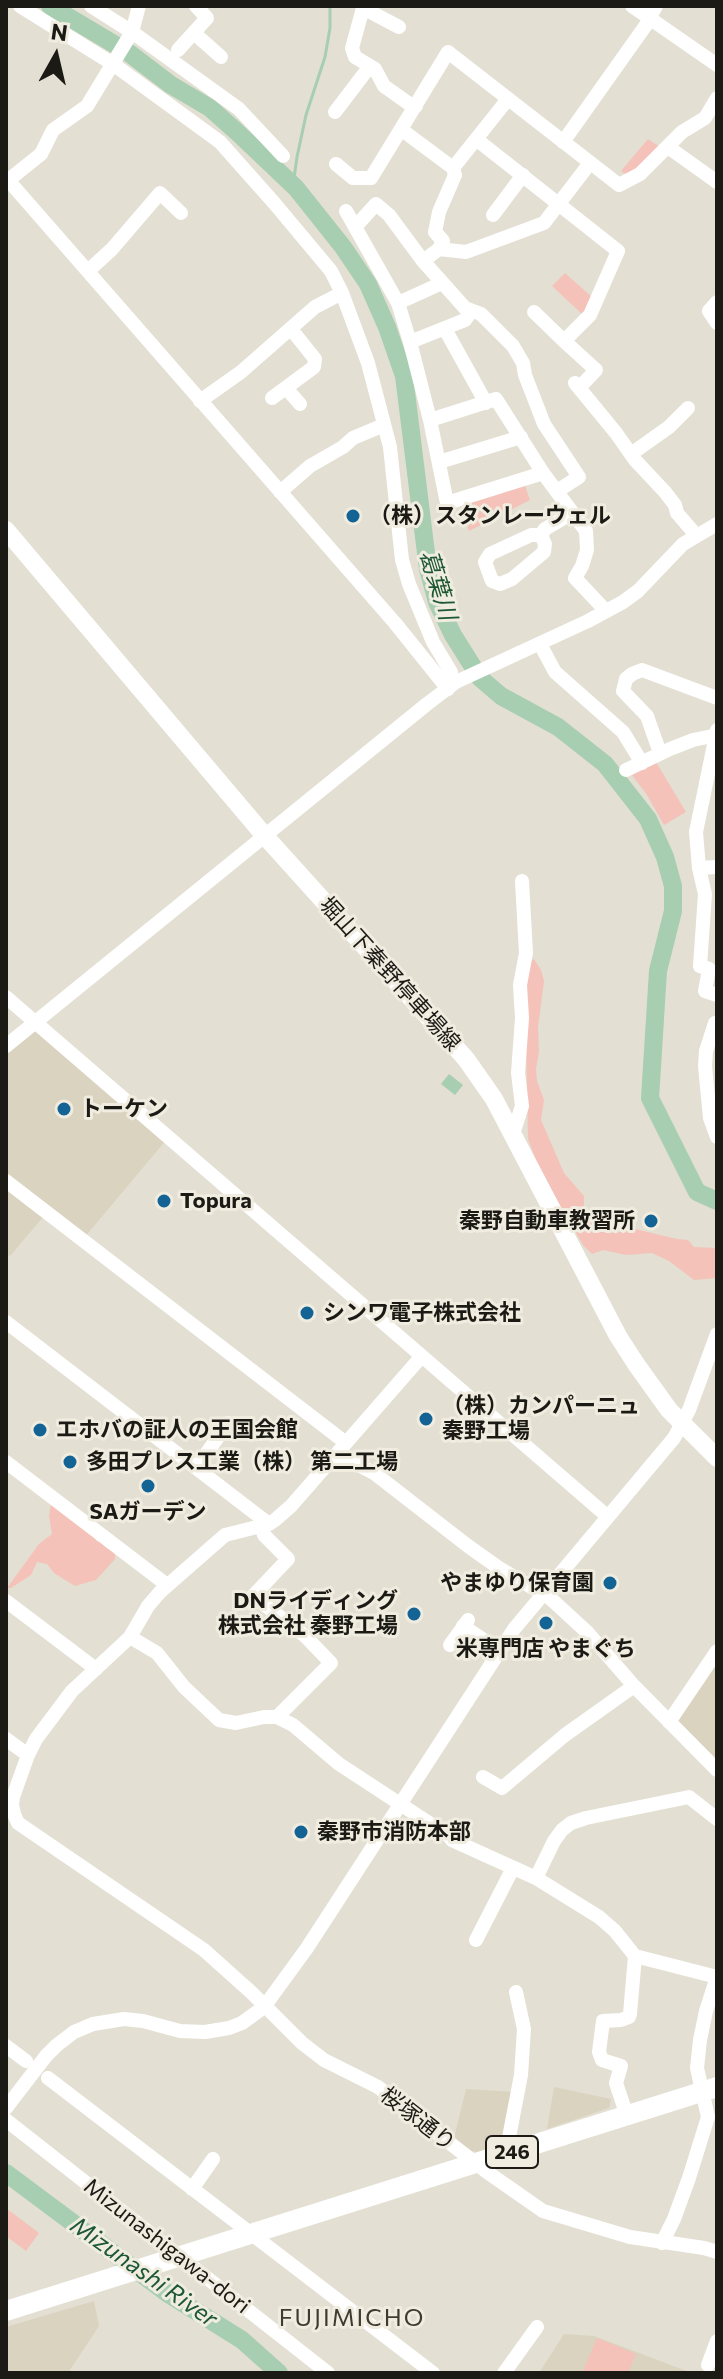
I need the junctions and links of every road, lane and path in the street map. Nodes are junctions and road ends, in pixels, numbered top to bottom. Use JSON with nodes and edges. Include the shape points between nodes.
{"nodes":[{"id":1,"x":20,"y":6,"type":"edge"},
{"id":2,"x":91,"y":6,"type":"edge"},
{"id":3,"x":138,"y":6,"type":"edge"},
{"id":4,"x":196,"y":6,"type":"edge"},
{"id":5,"x":632,"y":6,"type":"edge"},
{"id":6,"x":652,"y":12,"type":"edge"},
{"id":7,"x":399,"y":27,"type":"dead end"},
{"id":8,"x":132,"y":32,"type":"junction"},
{"id":9,"x":194,"y":33,"type":"junction"},
{"id":10,"x":231,"y":45,"type":"dead end"},
{"id":11,"x":178,"y":50,"type":"dead end"},
{"id":12,"x":113,"y":64,"type":"junction"},
{"id":13,"x":717,"y":65,"type":"edge"},
{"id":14,"x":370,"y":66,"type":"junction"},
{"id":15,"x":717,"y":98,"type":"edge"},
{"id":16,"x":508,"y":99,"type":"junction"},
{"id":17,"x":416,"y":106,"type":"junction"},
{"id":18,"x":335,"y":112,"type":"dead end"},
{"id":19,"x":402,"y":130,"type":"junction"},
{"id":20,"x":476,"y":139,"type":"junction"},
{"id":21,"x":563,"y":142,"type":"junction"},
{"id":22,"x":668,"y":147,"type":"junction"},
{"id":23,"x":283,"y":156,"type":"dead end"},
{"id":24,"x":590,"y":163,"type":"junction"},
{"id":25,"x":336,"y":164,"type":"dead end"},
{"id":26,"x":453,"y":168,"type":"junction"},
{"id":27,"x":523,"y":175,"type":"junction"},
{"id":28,"x":7,"y":181,"type":"edge"},
{"id":29,"x":717,"y":182,"type":"edge"},
{"id":30,"x":559,"y":203,"type":"junction"},
{"id":31,"x":346,"y":211,"type":"dead end"},
{"id":32,"x":181,"y":213,"type":"dead end"},
{"id":33,"x":493,"y":215,"type":"dead end"},
{"id":34,"x":356,"y":226,"type":"junction"},
{"id":35,"x":439,"y":249,"type":"junction"},
{"id":36,"x":423,"y":261,"type":"junction"},
{"id":37,"x":88,"y":271,"type":"junction"},
{"id":38,"x":442,"y":283,"type":"junction"},
{"id":39,"x":342,"y":293,"type":"junction"},
{"id":40,"x":717,"y":302,"type":"edge"},
{"id":41,"x":398,"y":303,"type":"junction"},
{"id":42,"x":471,"y":311,"type":"junction"},
{"id":43,"x":534,"y":312,"type":"dead end"},
{"id":44,"x":717,"y":323,"type":"edge"},
{"id":45,"x":291,"y":329,"type":"junction"},
{"id":46,"x":445,"y":329,"type":"junction"},
{"id":47,"x":564,"y":341,"type":"junction"},
{"id":48,"x":410,"y":342,"type":"junction"},
{"id":49,"x":286,"y":388,"type":"junction"},
{"id":50,"x":272,"y":398,"type":"dead end"},
{"id":51,"x":200,"y":401,"type":"junction"},
{"id":52,"x":486,"y":403,"type":"junction"},
{"id":53,"x":300,"y":404,"type":"dead end"},
{"id":54,"x":680,"y":410,"type":"dead end"},
{"id":55,"x":430,"y":420,"type":"junction"},
{"id":56,"x":384,"y":425,"type":"junction"},
{"id":57,"x":549,"y":431,"type":"junction"},
{"id":58,"x":524,"y":442,"type":"junction"},
{"id":59,"x":631,"y":454,"type":"junction"},
{"id":60,"x":439,"y":462,"type":"junction"},
{"id":61,"x":543,"y":473,"type":"junction"},
{"id":62,"x":557,"y":491,"type":"junction"},
{"id":63,"x":280,"y":492,"type":"junction"},
{"id":64,"x":572,"y":513,"type":"junction"},
{"id":65,"x":715,"y":528,"type":"edge"},
{"id":66,"x":6,"y":530,"type":"edge"},
{"id":67,"x":541,"y":535,"type":"dead end"},
{"id":68,"x":696,"y":535,"type":"junction"},
{"id":69,"x":606,"y":611,"type":"junction"},
{"id":70,"x":540,"y":644,"type":"junction"},
{"id":71,"x":452,"y":686,"type":"junction"},
{"id":72,"x":717,"y":698,"type":"edge"},
{"id":73,"x":717,"y":733,"type":"edge"},
{"id":74,"x":660,"y":753,"type":"junction"},
{"id":75,"x":642,"y":763,"type":"junction"},
{"id":76,"x":626,"y":770,"type":"dead end"},
{"id":77,"x":264,"y":835,"type":"junction"},
{"id":78,"x":717,"y":867,"type":"edge"},
{"id":79,"x":699,"y":868,"type":"junction"},
{"id":80,"x":522,"y":881,"type":"dead end"},
{"id":81,"x":717,"y":995,"type":"edge"},
{"id":82,"x":6,"y":997,"type":"edge"},
{"id":83,"x":36,"y":1022,"type":"junction"},
{"id":84,"x":715,"y":1023,"type":"edge"},
{"id":85,"x":6,"y":1046,"type":"edge"},
{"id":86,"x":712,"y":1086,"type":"edge"},
{"id":87,"x":513,"y":1134,"type":"junction"},
{"id":88,"x":717,"y":1137,"type":"edge"},
{"id":89,"x":6,"y":1181,"type":"edge"},
{"id":90,"x":6,"y":1322,"type":"edge"},
{"id":91,"x":717,"y":1334,"type":"edge"},
{"id":92,"x":421,"y":1357,"type":"junction"},
{"id":93,"x":228,"y":1423,"type":"dead end"},
{"id":94,"x":683,"y":1424,"type":"junction"},
{"id":95,"x":342,"y":1448,"type":"junction"},
{"id":96,"x":717,"y":1458,"type":"edge"},
{"id":97,"x":6,"y":1462,"type":"edge"},
{"id":98,"x":196,"y":1468,"type":"junction"},
{"id":99,"x":607,"y":1516,"type":"junction"},
{"id":100,"x":265,"y":1525,"type":"junction"},
{"id":101,"x":167,"y":1585,"type":"junction"},
{"id":102,"x":541,"y":1595,"type":"junction"},
{"id":103,"x":6,"y":1601,"type":"edge"},
{"id":104,"x":130,"y":1637,"type":"junction"},
{"id":105,"x":450,"y":1645,"type":"dead end"},
{"id":106,"x":500,"y":1651,"type":"junction"},
{"id":107,"x":717,"y":1651,"type":"edge"},
{"id":108,"x":96,"y":1669,"type":"junction"},
{"id":109,"x":634,"y":1686,"type":"junction"},
{"id":110,"x":277,"y":1717,"type":"junction"},
{"id":111,"x":669,"y":1722,"type":"junction"},
{"id":112,"x":6,"y":1739,"type":"edge"},
{"id":113,"x":28,"y":1755,"type":"junction"},
{"id":114,"x":717,"y":1770,"type":"edge"},
{"id":115,"x":483,"y":1777,"type":"dead end"},
{"id":116,"x":399,"y":1805,"type":"junction"},
{"id":117,"x":717,"y":1819,"type":"edge"},
{"id":118,"x":18,"y":1823,"type":"junction"},
{"id":119,"x":6,"y":1833,"type":"edge"},
{"id":120,"x":513,"y":1868,"type":"junction"},
{"id":121,"x":536,"y":1878,"type":"junction"},
{"id":122,"x":476,"y":1940,"type":"dead end"},
{"id":123,"x":635,"y":1956,"type":"junction"},
{"id":124,"x":717,"y":1979,"type":"edge"},
{"id":125,"x":516,"y":1992,"type":"dead end"},
{"id":126,"x":264,"y":2007,"type":"junction"},
{"id":127,"x":6,"y":2046,"type":"edge"},
{"id":128,"x":26,"y":2061,"type":"dead end"},
{"id":129,"x":48,"y":2078,"type":"dead end"},
{"id":130,"x":710,"y":2089,"type":"edge"},
{"id":131,"x":6,"y":2108,"type":"edge"},
{"id":132,"x":627,"y":2116,"type":"junction"},
{"id":133,"x":6,"y":2120,"type":"edge"},
{"id":134,"x":506,"y":2153,"type":"junction"},
{"id":135,"x":213,"y":2159,"type":"dead end"},
{"id":136,"x":476,"y":2163,"type":"junction"},
{"id":137,"x":192,"y":2189,"type":"junction"},
{"id":138,"x":662,"y":2243,"type":"junction"},
{"id":139,"x":717,"y":2252,"type":"edge"},
{"id":140,"x":6,"y":2311,"type":"edge"},
{"id":141,"x":537,"y":2327,"type":"dead end"},
{"id":142,"x":717,"y":2341,"type":"edge"},
{"id":143,"x":708,"y":2365,"type":"edge"},
{"id":144,"x":328,"y":2373,"type":"edge"},
{"id":145,"x":433,"y":2373,"type":"edge"},
{"id":146,"x":504,"y":2373,"type":"edge"}],
"edges":[{"from":1,"to":12,"type":"street"},
{"from":2,"to":8,"type":"street"},
{"from":3,"to":8,"type":"street"},
{"from":4,"to":9,"type":"street","via":[[207,18]]},
{"from":5,"to":6,"type":"street"},
{"from":6,"to":13,"type":"street"},
{"from":6,"to":21,"type":"street"},
{"from":7,"to":14,"type":"street","via":[[363,8],[352,48],[355,57]]},
{"from":8,"to":12,"type":"street"},
{"from":8,"to":23,"type":"street","via":[[239,109]]},
{"from":9,"to":10,"type":"street","via":[[218,61]]},
{"from":9,"to":11,"type":"street"},
{"from":12,"to":28,"type":"street","via":[[87,106],[53,130],[41,154]]},
{"from":12,"to":39,"type":"street","via":[[220,142],[331,271]]},
{"from":14,"to":17,"type":"street","via":[[384,86]]},
{"from":14,"to":18,"type":"street"},
{"from":15,"to":22,"type":"street","via":[[705,118]]},
{"from":16,"to":17,"type":"street","via":[[448,52]]},
{"from":16,"to":20,"type":"street"},
{"from":16,"to":21,"type":"street"},
{"from":17,"to":19,"type":"street"},
{"from":19,"to":25,"type":"street","via":[[371,178],[353,178]]},
{"from":19,"to":26,"type":"street"},
{"from":20,"to":26,"type":"street"},
{"from":20,"to":27,"type":"street"},
{"from":21,"to":24,"type":"street"},
{"from":22,"to":24,"type":"street","via":[[640,174],[619,185]]},
{"from":22,"to":29,"type":"street"},
{"from":24,"to":30,"type":"street"},
{"from":26,"to":35,"type":"street","via":[[435,232],[443,241]]},
{"from":27,"to":30,"type":"street"},
{"from":27,"to":33,"type":"street"},
{"from":28,"to":37,"type":"street"},
{"from":30,"to":35,"type":"street","via":[[544,223],[466,252]]},
{"from":30,"to":47,"type":"street","via":[[618,251],[590,315]]},
{"from":31,"to":34,"type":"street"},
{"from":32,"to":37,"type":"street","via":[[160,193]]},
{"from":34,"to":36,"type":"street","via":[[376,204]]},
{"from":34,"to":41,"type":"street"},
{"from":35,"to":36,"type":"street"},
{"from":36,"to":38,"type":"street"},
{"from":37,"to":51,"type":"street"},
{"from":38,"to":41,"type":"street"},
{"from":38,"to":42,"type":"street"},
{"from":39,"to":45,"type":"street","via":[[315,307]]},
{"from":39,"to":56,"type":"street"},
{"from":40,"to":44,"type":"street","via":[[709,311]]},
{"from":41,"to":48,"type":"street"},
{"from":42,"to":46,"type":"street"},
{"from":42,"to":57,"type":"street","via":[[481,314],[513,346]]},
{"from":43,"to":47,"type":"street"},
{"from":45,"to":49,"type":"street","via":[[315,359],[314,367]]},
{"from":45,"to":51,"type":"street"},
{"from":46,"to":48,"type":"street"},
{"from":46,"to":52,"type":"street"},
{"from":47,"to":59,"type":"street","via":[[596,370],[576,385]]},
{"from":48,"to":55,"type":"street"},
{"from":49,"to":50,"type":"street"},
{"from":49,"to":53,"type":"street"},
{"from":51,"to":63,"type":"street"},
{"from":52,"to":55,"type":"street"},
{"from":52,"to":58,"type":"street","via":[[496,399]]},
{"from":54,"to":59,"type":"street","via":[[669,427]]},
{"from":55,"to":60,"type":"street"},
{"from":56,"to":63,"type":"street","via":[[343,447],[329,448]]},
{"from":56,"to":71,"type":"street","via":[[402,560],[433,642],[451,672]]},
{"from":57,"to":58,"type":"street"},
{"from":57,"to":62,"type":"street","via":[[579,477]]},
{"from":58,"to":60,"type":"street"},
{"from":58,"to":61,"type":"street"},
{"from":59,"to":68,"type":"street"},
{"from":60,"to":61,"type":"street","via":[[447,503]]},
{"from":61,"to":62,"type":"street"},
{"from":62,"to":64,"type":"street"},
{"from":63,"to":71,"type":"street"},
{"from":64,"to":67,"type":"street"},
{"from":64,"to":69,"type":"street","via":[[586,531],[587,550],[575,578]]},
{"from":65,"to":68,"type":"street"},
{"from":66,"to":77,"type":"main road","name":"堀山下秦野停車場線"},
{"from":68,"to":69,"type":"street","via":[[638,591]]},
{"from":69,"to":70,"type":"street"},
{"from":70,"to":71,"type":"street"},
{"from":70,"to":75,"type":"street","via":[[555,672],[623,732]]},
{"from":71,"to":77,"type":"street"},
{"from":72,"to":74,"type":"street","via":[[642,670],[626,679],[623,691],[647,716]]},
{"from":73,"to":74,"type":"street"},
{"from":73,"to":79,"type":"street","via":[[696,832]]},
{"from":74,"to":75,"type":"street"},
{"from":75,"to":76,"type":"street"},
{"from":77,"to":83,"type":"street"},
{"from":77,"to":87,"type":"main road","name":"堀山下秦野停車場線","via":[[466,1059]]},
{"from":78,"to":79,"type":"street"},
{"from":79,"to":81,"type":"street","via":[[705,894],[700,966],[709,969],[705,991]]},
{"from":80,"to":87,"type":"street","via":[[522,1106]]},
{"from":82,"to":83,"type":"street"},
{"from":83,"to":85,"type":"street"},
{"from":83,"to":92,"type":"street"},
{"from":84,"to":86,"type":"street","via":[[705,1066]]},
{"from":86,"to":88,"type":"street","via":[[710,1118]]},
{"from":87,"to":94,"type":"main road","name":"堀山下秦野停車場線","via":[[618,1336]]},
{"from":89,"to":95,"type":"street"},
{"from":90,"to":98,"type":"street"},
{"from":91,"to":94,"type":"street"},
{"from":92,"to":95,"type":"street"},
{"from":92,"to":99,"type":"street"},
{"from":93,"to":98,"type":"street"},
{"from":94,"to":96,"type":"main road","name":"堀山下秦野停車場線"},
{"from":94,"to":99,"type":"street"},
{"from":95,"to":100,"type":"street","via":[[291,1506]]},
{"from":95,"to":102,"type":"street"},
{"from":97,"to":101,"type":"street"},
{"from":98,"to":100,"type":"street"},
{"from":99,"to":102,"type":"street"},
{"from":100,"to":101,"type":"street","via":[[225,1535]]},
{"from":100,"to":110,"type":"street","via":[[264,1535],[288,1559],[253,1596],[331,1663]]},
{"from":101,"to":104,"type":"street"},
{"from":102,"to":106,"type":"street"},
{"from":102,"to":109,"type":"street","via":[[588,1633]]},
{"from":103,"to":108,"type":"street"},
{"from":104,"to":108,"type":"street"},
{"from":104,"to":110,"type":"street","via":[[157,1653],[219,1720]]},
{"from":105,"to":106,"type":"street","via":[[466,1623]]},
{"from":106,"to":116,"type":"street"},
{"from":107,"to":111,"type":"street"},
{"from":108,"to":113,"type":"street","via":[[72,1691]]},
{"from":109,"to":111,"type":"street"},
{"from":109,"to":115,"type":"street","via":[[502,1788]]},
{"from":110,"to":116,"type":"street"},
{"from":111,"to":114,"type":"street"},
{"from":112,"to":113,"type":"street"},
{"from":113,"to":118,"type":"street","via":[[12,1805]]},
{"from":116,"to":120,"type":"street","via":[[452,1840]]},
{"from":116,"to":126,"type":"street"},
{"from":117,"to":121,"type":"street","via":[[689,1797],[586,1818],[562,1830]]},
{"from":118,"to":119,"type":"street"},
{"from":118,"to":126,"type":"street","name":"桜塚通り","via":[[204,1950]]},
{"from":120,"to":121,"type":"street"},
{"from":120,"to":122,"type":"street"},
{"from":121,"to":123,"type":"street","via":[[599,1917]]},
{"from":123,"to":124,"type":"street"},
{"from":123,"to":132,"type":"street","via":[[629,2017],[603,2021],[599,2052],[602,2060],[621,2066],[616,2083]]},
{"from":124,"to":130,"type":"street","via":[[697,2068]]},
{"from":125,"to":134,"type":"street","via":[[524,2029]]},
{"from":126,"to":131,"type":"street","via":[[242,2023],[205,2032],[124,2019],[93,2024],[57,2045]]},
{"from":126,"to":136,"type":"street","name":"桜塚通り","via":[[324,2060],[378,2087]]},
{"from":127,"to":128,"type":"street"},
{"from":129,"to":137,"type":"street"},
{"from":130,"to":132,"type":"highway","number":"246"},
{"from":130,"to":138,"type":"street","via":[[704,2133]]},
{"from":132,"to":134,"type":"highway","number":"246"},
{"from":133,"to":144,"type":"street","name":"Mizunashigawa-dori"},
{"from":134,"to":136,"type":"highway","number":"246"},
{"from":135,"to":137,"type":"street"},
{"from":136,"to":138,"type":"street","name":"桜塚通り","via":[[543,2211]]},
{"from":136,"to":140,"type":"highway","number":"246"},
{"from":137,"to":145,"type":"street"},
{"from":138,"to":139,"type":"street","name":"桜塚通り"},
{"from":141,"to":146,"type":"street"},
{"from":142,"to":143,"type":"street"}]}
